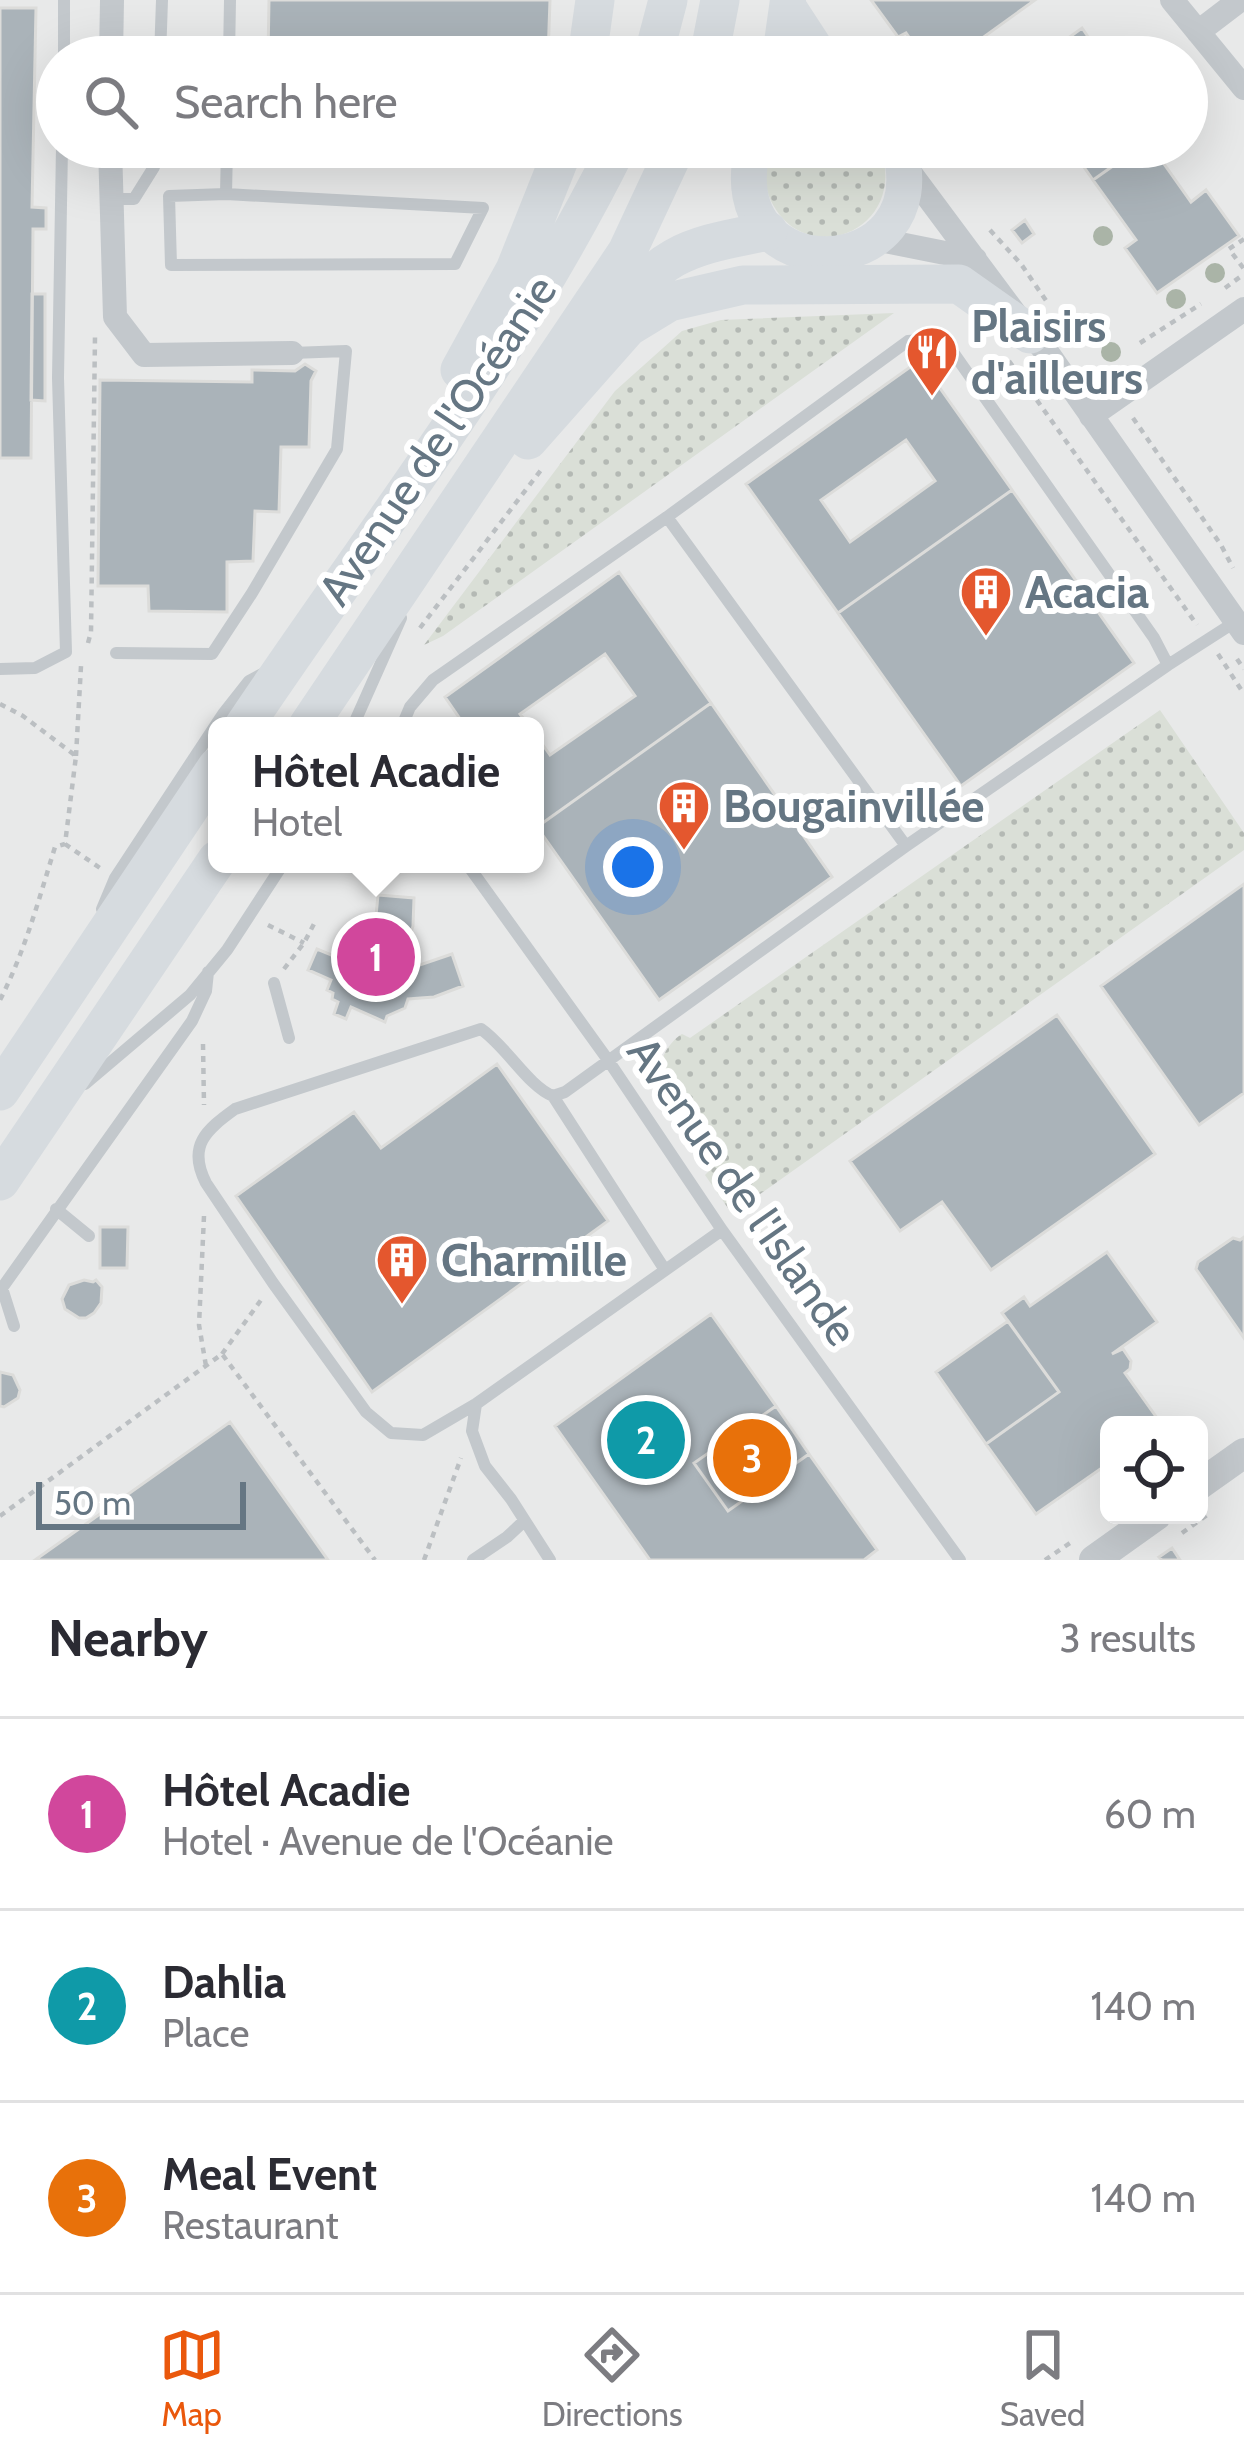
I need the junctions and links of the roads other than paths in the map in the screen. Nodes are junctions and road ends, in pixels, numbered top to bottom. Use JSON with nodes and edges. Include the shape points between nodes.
{"nodes":[{"id":1,"x":64,"y":0,"type":"edge"},
{"id":2,"x":112,"y":0,"type":"edge"},
{"id":3,"x":162,"y":0,"type":"edge"},
{"id":4,"x":230,"y":0,"type":"edge"},
{"id":5,"x":595,"y":0,"type":"edge"},
{"id":6,"x":668,"y":0,"type":"edge"},
{"id":7,"x":720,"y":0,"type":"edge"},
{"id":8,"x":1172,"y":0,"type":"edge"},
{"id":9,"x":1240,"y":0,"type":"edge"},
{"id":10,"x":789,"y":4,"type":"edge"},
{"id":11,"x":1198,"y":32,"type":"junction"},
{"id":12,"x":64,"y":36,"type":"edge"},
{"id":13,"x":111,"y":36,"type":"edge"},
{"id":14,"x":161,"y":36,"type":"edge"},
{"id":15,"x":229,"y":36,"type":"edge"},
{"id":16,"x":590,"y":36,"type":"edge"},
{"id":17,"x":659,"y":36,"type":"edge"},
{"id":18,"x":713,"y":36,"type":"edge"},
{"id":19,"x":784,"y":36,"type":"edge"},
{"id":20,"x":808,"y":36,"type":"edge"},
{"id":21,"x":1201,"y":36,"type":"edge"},
{"id":22,"x":1208,"y":44,"type":"edge"},
{"id":23,"x":1244,"y":88,"type":"edge"},
{"id":24,"x":62,"y":168,"type":"edge"},
{"id":25,"x":111,"y":168,"type":"edge"},
{"id":26,"x":153,"y":168,"type":"edge"},
{"id":27,"x":227,"y":168,"type":"edge"},
{"id":28,"x":556,"y":168,"type":"edge"},
{"id":29,"x":606,"y":168,"type":"edge"},
{"id":30,"x":666,"y":168,"type":"edge"},
{"id":31,"x":748,"y":168,"type":"edge"},
{"id":32,"x":903,"y":168,"type":"edge"},
{"id":33,"x":911,"y":168,"type":"edge"},
{"id":34,"x":226,"y":194,"type":"junction"},
{"id":35,"x":112,"y":200,"type":"junction"},
{"id":36,"x":768,"y":231,"type":"junction"},
{"id":37,"x":875,"y":239,"type":"junction"},
{"id":38,"x":975,"y":259,"type":"junction"},
{"id":39,"x":1244,"y":308,"type":"edge"},
{"id":40,"x":1026,"y":329,"type":"junction"},
{"id":41,"x":292,"y":353,"type":"joint"},
{"id":42,"x":1091,"y":416,"type":"junction"},
{"id":43,"x":505,"y":467,"type":"junction"},
{"id":44,"x":667,"y":517,"type":"junction"},
{"id":45,"x":442,"y":526,"type":"junction"},
{"id":46,"x":1240,"y":627,"type":"edge"},
{"id":47,"x":116,"y":653,"type":"dead end"},
{"id":48,"x":289,"y":660,"type":"junction"},
{"id":49,"x":1168,"y":665,"type":"junction"},
{"id":50,"x":0,"y":669,"type":"edge"},
{"id":51,"x":222,"y":717,"type":"edge"},
{"id":52,"x":250,"y":717,"type":"edge"},
{"id":53,"x":314,"y":717,"type":"edge"},
{"id":54,"x":356,"y":717,"type":"edge"},
{"id":55,"x":406,"y":717,"type":"edge"},
{"id":56,"x":208,"y":736,"type":"edge"},
{"id":57,"x":208,"y":781,"type":"edge"},
{"id":58,"x":906,"y":846,"type":"junction"},
{"id":59,"x":208,"y":873,"type":"edge"},
{"id":60,"x":277,"y":873,"type":"edge"},
{"id":61,"x":473,"y":873,"type":"edge"},
{"id":62,"x":208,"y":972,"type":"junction"},
{"id":63,"x":274,"y":983,"type":"road end"},
{"id":64,"x":65,"y":997,"type":"junction"},
{"id":65,"x":289,"y":1038,"type":"dead end"},
{"id":66,"x":608,"y":1060,"type":"junction"},
{"id":67,"x":0,"y":1091,"type":"edge"},
{"id":68,"x":553,"y":1096,"type":"junction"},
{"id":69,"x":38,"y":1124,"type":"junction"},
{"id":70,"x":0,"y":1181,"type":"edge"},
{"id":71,"x":56,"y":1209,"type":"junction"},
{"id":72,"x":722,"y":1230,"type":"junction"},
{"id":73,"x":89,"y":1236,"type":"dead end"},
{"id":74,"x":664,"y":1270,"type":"junction"},
{"id":75,"x":14,"y":1326,"type":"dead end"},
{"id":76,"x":476,"y":1404,"type":"junction"},
{"id":77,"x":1244,"y":1453,"type":"edge"},
{"id":78,"x":1208,"y":1495,"type":"edge"},
{"id":79,"x":523,"y":1522,"type":"junction"},
{"id":80,"x":1167,"y":1526,"type":"edge"},
{"id":81,"x":473,"y":1560,"type":"edge"},
{"id":82,"x":550,"y":1560,"type":"edge"},
{"id":83,"x":960,"y":1560,"type":"edge"},
{"id":84,"x":1094,"y":1560,"type":"edge"}],
"edges":[{"from":1,"to":12,"type":"lane"},
{"from":2,"to":13,"type":"street"},
{"from":3,"to":14,"type":"lane"},
{"from":4,"to":15,"type":"lane"},
{"from":5,"to":16,"type":"main road"},
{"from":6,"to":17,"type":"main road"},
{"from":7,"to":18,"type":"main road"},
{"from":8,"to":11,"type":"street"},
{"from":9,"to":11,"type":"street"},
{"from":10,"to":19,"type":"main road"},
{"from":10,"to":20,"type":"main road"},
{"from":11,"to":21,"type":"street"},
{"from":22,"to":23,"type":"street"},
{"from":24,"to":50,"type":"lane","via":[[66,652],[35,668]]},
{"from":25,"to":35,"type":"street"},
{"from":26,"to":35,"type":"lane","via":[[134,199]]},
{"from":27,"to":34,"type":"lane"},
{"from":28,"to":48,"type":"main road","via":[[504,291]]},
{"from":29,"to":48,"type":"main road","name":"Avenue de l'Océanie","via":[[479,386]]},
{"from":30,"to":45,"type":"main road","name":"Avenue de l'Océanie","via":[[627,251]]},
{"from":31,"to":36,"type":"main road","via":[[748,191]]},
{"from":32,"to":37,"type":"main road","via":[[904,194]]},
{"from":33,"to":38,"type":"street"},
{"from":34,"to":34,"type":"lane","via":[[250,196],[483,208],[455,265],[171,265],[169,196]]},
{"from":35,"to":41,"type":"street","via":[[115,317],[144,355]]},
{"from":36,"to":37,"type":"main road","via":[[787,246],[832,256]]},
{"from":36,"to":43,"type":"main road","via":[[671,259],[640,286]]},
{"from":37,"to":38,"type":"street"},
{"from":38,"to":40,"type":"street"},
{"from":39,"to":42,"type":"street"},
{"from":40,"to":42,"type":"street"},
{"from":40,"to":43,"type":"main road","via":[[959,284],[743,285],[668,302],[628,327]]},
{"from":41,"to":47,"type":"lane","via":[[346,351],[337,449],[212,654]]},
{"from":42,"to":46,"type":"street"},
{"from":43,"to":45,"type":"main road"},
{"from":44,"to":49,"type":"lane","via":[[908,341],[944,338]]},
{"from":44,"to":55,"type":"lane","via":[[433,680]]},
{"from":44,"to":58,"type":"lane"},
{"from":45,"to":53,"type":"main road","name":"Avenue de l'Océanie"},
{"from":45,"to":54,"type":"lane"},
{"from":46,"to":49,"type":"lane"},
{"from":48,"to":51,"type":"lane","via":[[249,681]]},
{"from":48,"to":52,"type":"main road","name":"Avenue de l'Océanie"},
{"from":49,"to":58,"type":"lane"},
{"from":56,"to":64,"type":"lane","via":[[115,878]]},
{"from":57,"to":64,"type":"main road"},
{"from":58,"to":66,"type":"lane"},
{"from":59,"to":69,"type":"main road"},
{"from":60,"to":62,"type":"lane"},
{"from":61,"to":66,"type":"lane","name":"Avenue de l'Islande"},
{"from":62,"to":69,"type":"lane"},
{"from":62,"to":71,"type":"lane","via":[[192,1021]]},
{"from":63,"to":65,"type":"lane"},
{"from":64,"to":67,"type":"main road"},
{"from":66,"to":68,"type":"lane"},
{"from":66,"to":72,"type":"lane","name":"Avenue de l'Islande"},
{"from":68,"to":74,"type":"lane"},
{"from":68,"to":76,"type":"lane","via":[[481,1029],[235,1109],[199,1147],[206,1183],[366,1412],[392,1433],[423,1435]]},
{"from":69,"to":70,"type":"main road"},
{"from":71,"to":73,"type":"lane"},
{"from":71,"to":75,"type":"lane","via":[[2,1288]]},
{"from":72,"to":74,"type":"lane"},
{"from":72,"to":83,"type":"lane","name":"Avenue de l'Islande"},
{"from":74,"to":76,"type":"lane"},
{"from":76,"to":79,"type":"lane","via":[[472,1431],[484,1466]]},
{"from":77,"to":78,"type":"street"},
{"from":79,"to":81,"type":"lane"},
{"from":79,"to":82,"type":"lane"},
{"from":80,"to":84,"type":"street"}]}
